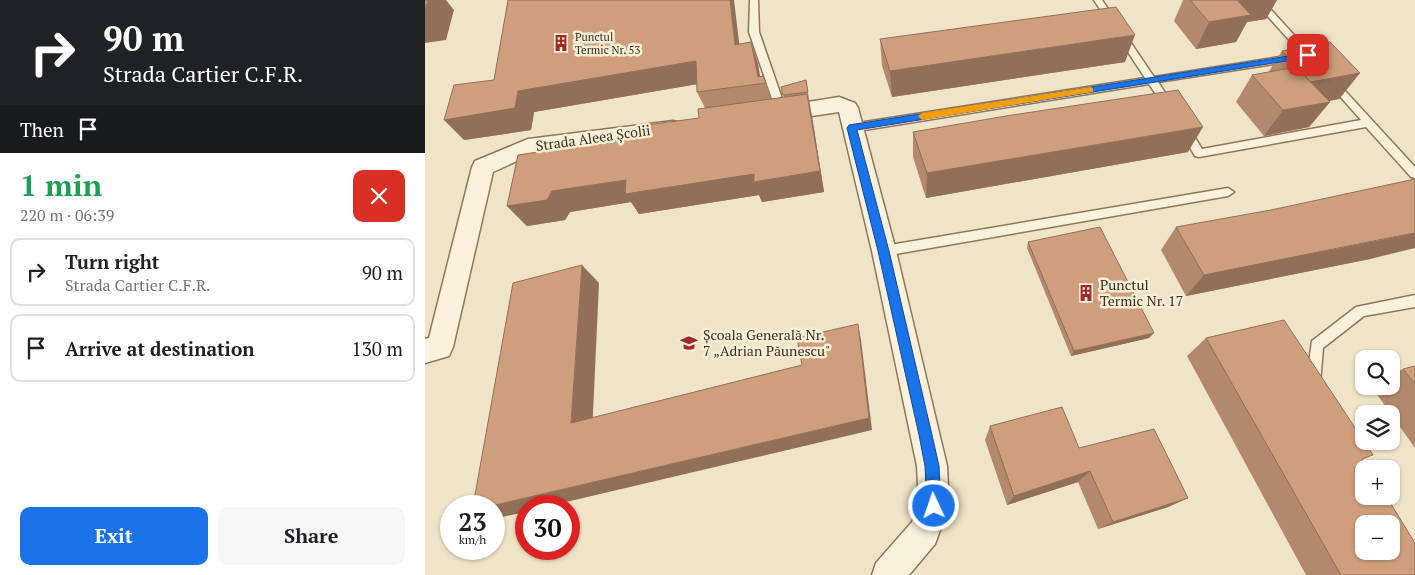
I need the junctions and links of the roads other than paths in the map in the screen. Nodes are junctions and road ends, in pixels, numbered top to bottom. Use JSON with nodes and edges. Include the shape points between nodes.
{"nodes":[{"id":1,"x":753,"y":0,"type":"edge"},
{"id":2,"x":1097,"y":0,"type":"edge"},
{"id":3,"x":1257,"y":0,"type":"edge"},
{"id":4,"x":1308,"y":55,"type":"junction"},
{"id":5,"x":1152,"y":80,"type":"junction"},
{"id":6,"x":770,"y":115,"type":"joint"},
{"id":7,"x":1367,"y":123,"type":"junction"},
{"id":8,"x":691,"y":125,"type":"edge"},
{"id":9,"x":852,"y":128,"type":"junction"},
{"id":10,"x":1415,"y":174,"type":"edge"},
{"id":11,"x":1227,"y":192,"type":"dead end"},
{"id":12,"x":884,"y":251,"type":"junction"},
{"id":13,"x":1415,"y":301,"type":"edge"},
{"id":14,"x":433,"y":349,"type":"edge"},
{"id":15,"x":1317,"y":398,"type":"edge"},
{"id":16,"x":888,"y":575,"type":"edge"}],
"edges":[{"from":1,"to":6,"type":"lane","via":[[753,32]]},
{"from":2,"to":5,"type":"lane"},
{"from":3,"to":4,"type":"lane"},
{"from":4,"to":5,"type":"lane"},
{"from":4,"to":7,"type":"lane"},
{"from":5,"to":7,"type":"lane","via":[[1199,153]]},
{"from":5,"to":9,"type":"lane"},
{"from":6,"to":9,"type":"street","via":[[839,104],[848,108]]},
{"from":7,"to":10,"type":"lane"},
{"from":8,"to":14,"type":"street","name":"Strada Aleea Școlii","via":[[528,147],[483,167]]},
{"from":9,"to":12,"type":"street"},
{"from":11,"to":12,"type":"lane"},
{"from":12,"to":16,"type":"street","via":[[932,466],[934,506],[924,533]]},
{"from":13,"to":15,"type":"lane","via":[[1361,311],[1317,346],[1313,390]]}]}
